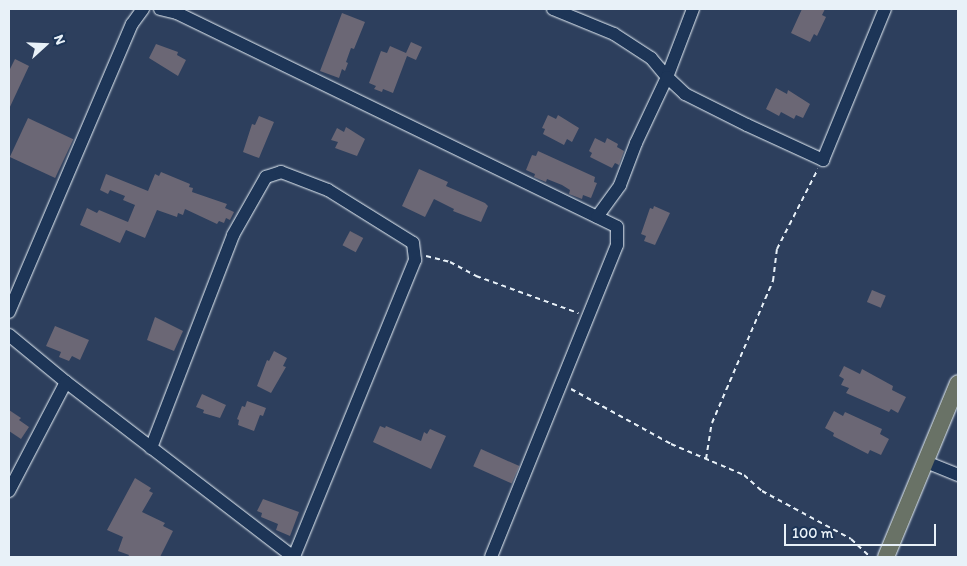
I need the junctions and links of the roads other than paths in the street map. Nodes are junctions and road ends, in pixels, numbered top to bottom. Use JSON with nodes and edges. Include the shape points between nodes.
{"nodes":[{"id":1,"x":143,"y":9,"type":"edge"},
{"id":2,"x":160,"y":9,"type":"edge"},
{"id":3,"x":553,"y":9,"type":"edge"},
{"id":4,"x":693,"y":9,"type":"edge"},
{"id":5,"x":885,"y":9,"type":"edge"},
{"id":6,"x":667,"y":77,"type":"junction"},
{"id":7,"x":597,"y":217,"type":"junction"},
{"id":8,"x":9,"y":312,"type":"edge"},
{"id":9,"x":9,"y":335,"type":"edge"},
{"id":10,"x":66,"y":382,"type":"junction"},
{"id":11,"x":958,"y":383,"type":"edge"},
{"id":12,"x":151,"y":448,"type":"junction"},
{"id":13,"x":926,"y":462,"type":"junction"},
{"id":14,"x":958,"y":475,"type":"edge"},
{"id":15,"x":9,"y":491,"type":"edge"},
{"id":16,"x":293,"y":557,"type":"edge"},
{"id":17,"x":491,"y":557,"type":"edge"},
{"id":18,"x":886,"y":557,"type":"edge"}],
"edges":[{"from":1,"to":8,"type":"street","via":[[132,24]]},
{"from":2,"to":7,"type":"street","via":[[177,13]]},
{"from":3,"to":6,"type":"street","via":[[614,34],[651,58]]},
{"from":4,"to":6,"type":"street"},
{"from":5,"to":6,"type":"street","via":[[823,160],[685,94]]},
{"from":6,"to":7,"type":"street","via":[[620,185]]},
{"from":7,"to":17,"type":"street","via":[[618,227],[617,245]]},
{"from":9,"to":10,"type":"street"},
{"from":10,"to":12,"type":"street"},
{"from":10,"to":15,"type":"street"},
{"from":11,"to":13,"type":"main road"},
{"from":12,"to":16,"type":"street"},
{"from":12,"to":16,"type":"street","via":[[233,235],[266,177],[281,172],[328,190],[413,243],[415,260],[388,331]]},
{"from":13,"to":14,"type":"street"},
{"from":13,"to":18,"type":"main road"}]}
